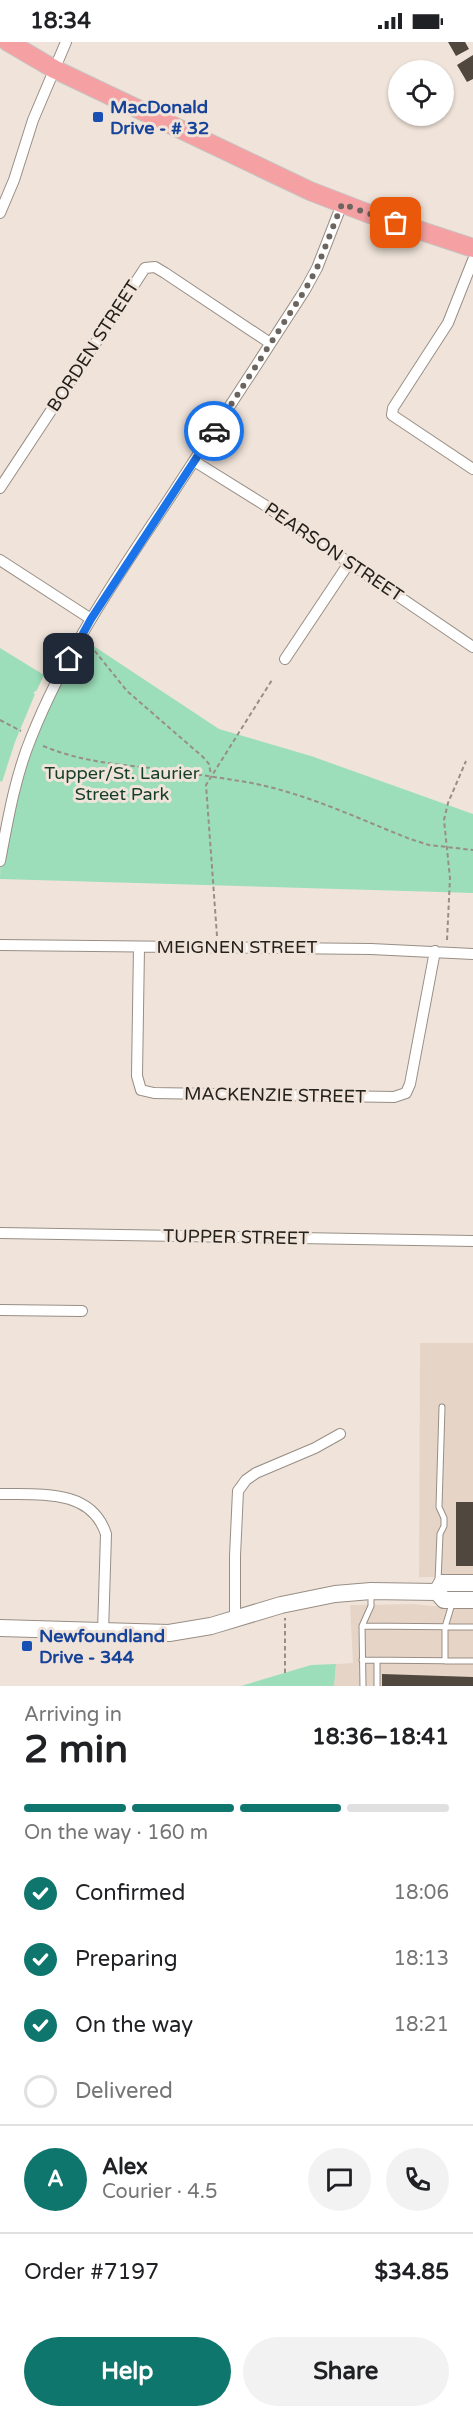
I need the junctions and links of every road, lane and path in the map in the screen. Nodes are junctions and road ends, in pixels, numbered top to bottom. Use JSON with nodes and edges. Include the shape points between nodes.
{"nodes":[{"id":1,"x":8,"y":42,"type":"edge"},
{"id":2,"x":66,"y":42,"type":"edge"},
{"id":3,"x":54,"y":69,"type":"junction"},
{"id":4,"x":342,"y":204,"type":"junction"},
{"id":5,"x":0,"y":213,"type":"edge"},
{"id":6,"x":473,"y":248,"type":"edge"},
{"id":7,"x":473,"y":260,"type":"edge"},
{"id":8,"x":270,"y":343,"type":"junction"},
{"id":9,"x":194,"y":461,"type":"junction"},
{"id":10,"x":473,"y":469,"type":"edge"},
{"id":11,"x":0,"y":488,"type":"edge"},
{"id":12,"x":0,"y":560,"type":"edge"},
{"id":13,"x":349,"y":563,"type":"junction"},
{"id":14,"x":91,"y":619,"type":"junction"},
{"id":15,"x":90,"y":645,"type":"dead end"},
{"id":16,"x":473,"y":647,"type":"edge"},
{"id":17,"x":285,"y":659,"type":"dead end"},
{"id":18,"x":272,"y":680,"type":"dead end"},
{"id":19,"x":0,"y":720,"type":"edge"},
{"id":20,"x":22,"y":731,"type":"dead end"},
{"id":21,"x":43,"y":746,"type":"dead end"},
{"id":22,"x":466,"y":761,"type":"dead end"},
{"id":23,"x":211,"y":777,"type":"junction"},
{"id":24,"x":2,"y":841,"type":"edge"},
{"id":25,"x":446,"y":846,"type":"junction"},
{"id":26,"x":473,"y":850,"type":"edge"},
{"id":27,"x":0,"y":861,"type":"edge"},
{"id":28,"x":217,"y":936,"type":"dead end"},
{"id":29,"x":447,"y":940,"type":"dead end"},
{"id":30,"x":0,"y":945,"type":"edge"},
{"id":31,"x":139,"y":947,"type":"junction"},
{"id":32,"x":435,"y":951,"type":"junction"},
{"id":33,"x":473,"y":954,"type":"edge"},
{"id":34,"x":0,"y":1233,"type":"edge"},
{"id":35,"x":473,"y":1241,"type":"edge"},
{"id":36,"x":0,"y":1310,"type":"edge"},
{"id":37,"x":82,"y":1311,"type":"dead end"},
{"id":38,"x":442,"y":1407,"type":"dead end"},
{"id":39,"x":340,"y":1434,"type":"dead end"},
{"id":40,"x":0,"y":1494,"type":"edge"},
{"id":41,"x":473,"y":1583,"type":"edge"},
{"id":42,"x":371,"y":1591,"type":"junction"},
{"id":43,"x":437,"y":1592,"type":"junction"},
{"id":44,"x":453,"y":1600,"type":"junction"},
{"id":45,"x":473,"y":1600,"type":"edge"},
{"id":46,"x":285,"y":1616,"type":"dead end"},
{"id":47,"x":235,"y":1617,"type":"junction"},
{"id":48,"x":362,"y":1626,"type":"junction"},
{"id":49,"x":445,"y":1627,"type":"junction"},
{"id":50,"x":0,"y":1628,"type":"edge"},
{"id":51,"x":473,"y":1628,"type":"edge"},
{"id":52,"x":103,"y":1632,"type":"junction"},
{"id":53,"x":362,"y":1660,"type":"junction"},
{"id":54,"x":377,"y":1661,"type":"junction"},
{"id":55,"x":445,"y":1661,"type":"junction"},
{"id":56,"x":473,"y":1661,"type":"edge"},
{"id":57,"x":285,"y":1673,"type":"dead end"},
{"id":58,"x":363,"y":1686,"type":"edge"},
{"id":59,"x":377,"y":1686,"type":"edge"}],
"edges":[{"from":1,"to":3,"type":"main road"},
{"from":2,"to":3,"type":"street"},
{"from":3,"to":4,"type":"main road"},
{"from":3,"to":5,"type":"street"},
{"from":4,"to":6,"type":"main road"},
{"from":4,"to":8,"type":"street","via":[[317,268]]},
{"from":7,"to":10,"type":"street","via":[[448,323],[392,415]]},
{"from":8,"to":9,"type":"street"},
{"from":8,"to":11,"type":"street","name":"BORDEN STREET","via":[[165,273],[155,267],[145,268]]},
{"from":9,"to":13,"type":"street","name":"PEARSON STREET"},
{"from":9,"to":14,"type":"street"},
{"from":12,"to":14,"type":"street"},
{"from":13,"to":16,"type":"street","name":"PEARSON STREET"},
{"from":13,"to":17,"type":"street"},
{"from":14,"to":24,"type":"street","via":[[31,737]]},
{"from":15,"to":23,"type":"path","via":[[127,691],[203,757],[211,768]]},
{"from":18,"to":23,"type":"path"},
{"from":19,"to":20,"type":"path"},
{"from":21,"to":23,"type":"path","via":[[105,764]]},
{"from":22,"to":25,"type":"path","via":[[444,820]]},
{"from":23,"to":25,"type":"path","via":[[296,794],[411,839]]},
{"from":23,"to":28,"type":"path","via":[[206,785],[207,819]]},
{"from":24,"to":27,"type":"street"},
{"from":25,"to":26,"type":"path"},
{"from":25,"to":29,"type":"path","via":[[450,878]]},
{"from":30,"to":31,"type":"street","name":"MEIGNEN STREET"},
{"from":31,"to":32,"type":"street","name":"MEIGNEN STREET"},
{"from":31,"to":32,"type":"street","name":"MACKENZIE STREET","via":[[141,1090],[383,1097],[406,1093],[410,1084]]},
{"from":32,"to":33,"type":"street","name":"MEIGNEN STREET"},
{"from":34,"to":35,"type":"street","name":"TUPPER STREET"},
{"from":36,"to":37,"type":"street"},
{"from":38,"to":43,"type":"lane","via":[[439,1507],[444,1526],[440,1534]]},
{"from":39,"to":47,"type":"street","via":[[256,1473],[238,1491]]},
{"from":40,"to":52,"type":"street","via":[[59,1496],[80,1501],[102,1522],[106,1533]]},
{"from":41,"to":43,"type":"street","via":[[442,1583]]},
{"from":42,"to":43,"type":"street"},
{"from":42,"to":47,"type":"street","via":[[317,1597]]},
{"from":42,"to":48,"type":"lane","via":[[371,1606]]},
{"from":43,"to":44,"type":"street","via":[[444,1600]]},
{"from":44,"to":45,"type":"street"},
{"from":44,"to":49,"type":"lane"},
{"from":46,"to":57,"type":"path"},
{"from":47,"to":52,"type":"street","via":[[211,1626],[169,1633]]},
{"from":48,"to":49,"type":"lane"},
{"from":48,"to":53,"type":"lane"},
{"from":49,"to":51,"type":"lane"},
{"from":49,"to":55,"type":"lane"},
{"from":50,"to":52,"type":"street"},
{"from":53,"to":54,"type":"lane"},
{"from":53,"to":58,"type":"lane"},
{"from":54,"to":55,"type":"lane"},
{"from":54,"to":59,"type":"lane"},
{"from":55,"to":56,"type":"lane"}]}
